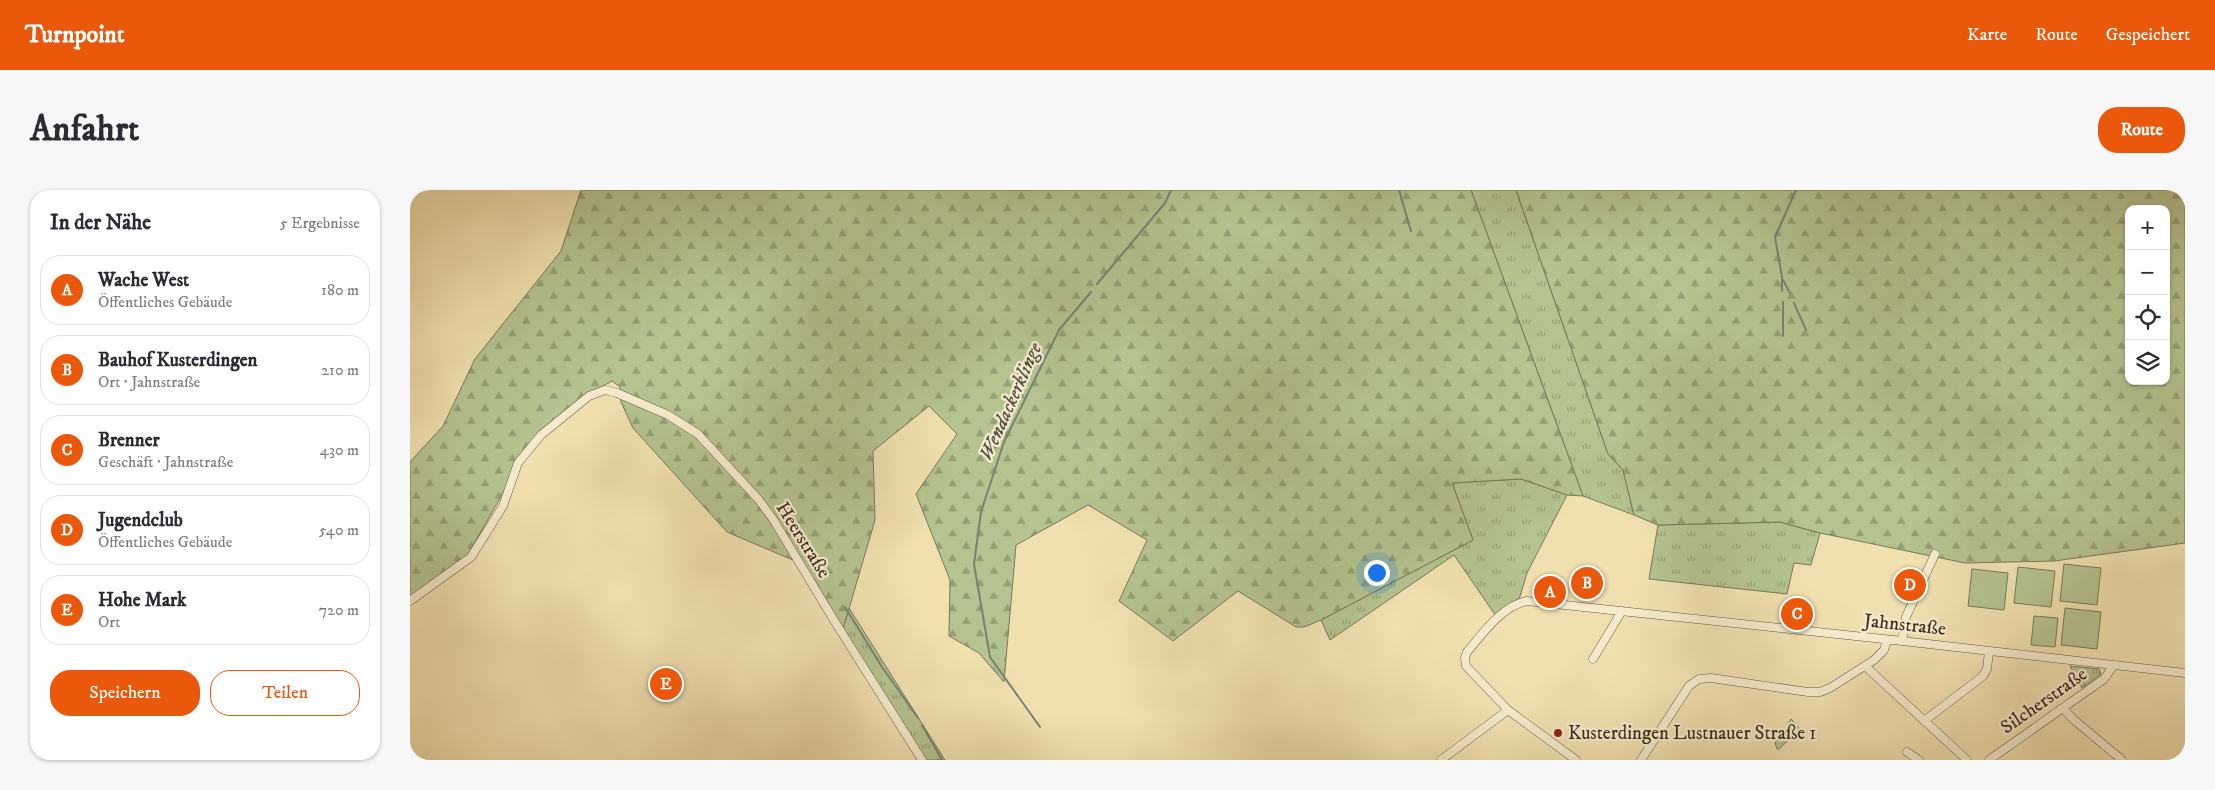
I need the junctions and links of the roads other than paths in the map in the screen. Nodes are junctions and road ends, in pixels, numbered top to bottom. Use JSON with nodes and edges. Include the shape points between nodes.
{"nodes":[{"id":1,"x":1935,"y":554,"type":"dead end"},
{"id":2,"x":410,"y":602,"type":"edge"},
{"id":3,"x":1622,"y":611,"type":"junction"},
{"id":4,"x":1887,"y":640,"type":"junction"},
{"id":5,"x":1902,"y":640,"type":"junction"},
{"id":6,"x":1989,"y":651,"type":"junction"},
{"id":7,"x":1593,"y":660,"type":"dead end"},
{"id":8,"x":2114,"y":665,"type":"junction"},
{"id":9,"x":1865,"y":666,"type":"junction"},
{"id":10,"x":2185,"y":673,"type":"edge"},
{"id":11,"x":2063,"y":708,"type":"junction"},
{"id":12,"x":1508,"y":710,"type":"junction"},
{"id":13,"x":1924,"y":721,"type":"junction"},
{"id":14,"x":1907,"y":752,"type":"dead end"},
{"id":15,"x":922,"y":760,"type":"edge"},
{"id":16,"x":1440,"y":760,"type":"edge"},
{"id":17,"x":1576,"y":760,"type":"edge"},
{"id":18,"x":1641,"y":760,"type":"edge"},
{"id":19,"x":1919,"y":760,"type":"edge"},
{"id":20,"x":1967,"y":760,"type":"edge"},
{"id":21,"x":1990,"y":760,"type":"edge"},
{"id":22,"x":2122,"y":760,"type":"edge"}],
"edges":[{"from":1,"to":5,"type":"street","via":[[1906,617]]},
{"from":2,"to":15,"type":"street","name":"Heerstraße","via":[[471,557],[503,506],[518,463],[541,436],[589,396],[605,390],[668,415],[698,434],[759,500]]},
{"from":3,"to":4,"type":"street","name":"Jahnstraße"},
{"from":3,"to":7,"type":"street"},
{"from":3,"to":12,"type":"street","name":"Jahnstraße","via":[[1528,601],[1508,608],[1466,652],[1465,658],[1466,666]]},
{"from":4,"to":5,"type":"street","name":"Jahnstraße"},
{"from":4,"to":9,"type":"street","via":[[1881,654]]},
{"from":5,"to":6,"type":"street","name":"Jahnstraße"},
{"from":6,"to":8,"type":"street","name":"Jahnstraße"},
{"from":6,"to":13,"type":"street","via":[[1983,676]]},
{"from":8,"to":10,"type":"street","name":"Jahnstraße"},
{"from":8,"to":11,"type":"street","name":"Silcherstraße","via":[[2107,676]]},
{"from":9,"to":13,"type":"street"},
{"from":9,"to":18,"type":"street","via":[[1830,688],[1814,693],[1711,678],[1698,679],[1686,690]]},
{"from":11,"to":21,"type":"street","name":"Silcherstraße"},
{"from":11,"to":22,"type":"street"},
{"from":12,"to":16,"type":"street"},
{"from":12,"to":17,"type":"street"},
{"from":13,"to":20,"type":"street"},
{"from":14,"to":19,"type":"street"}]}
